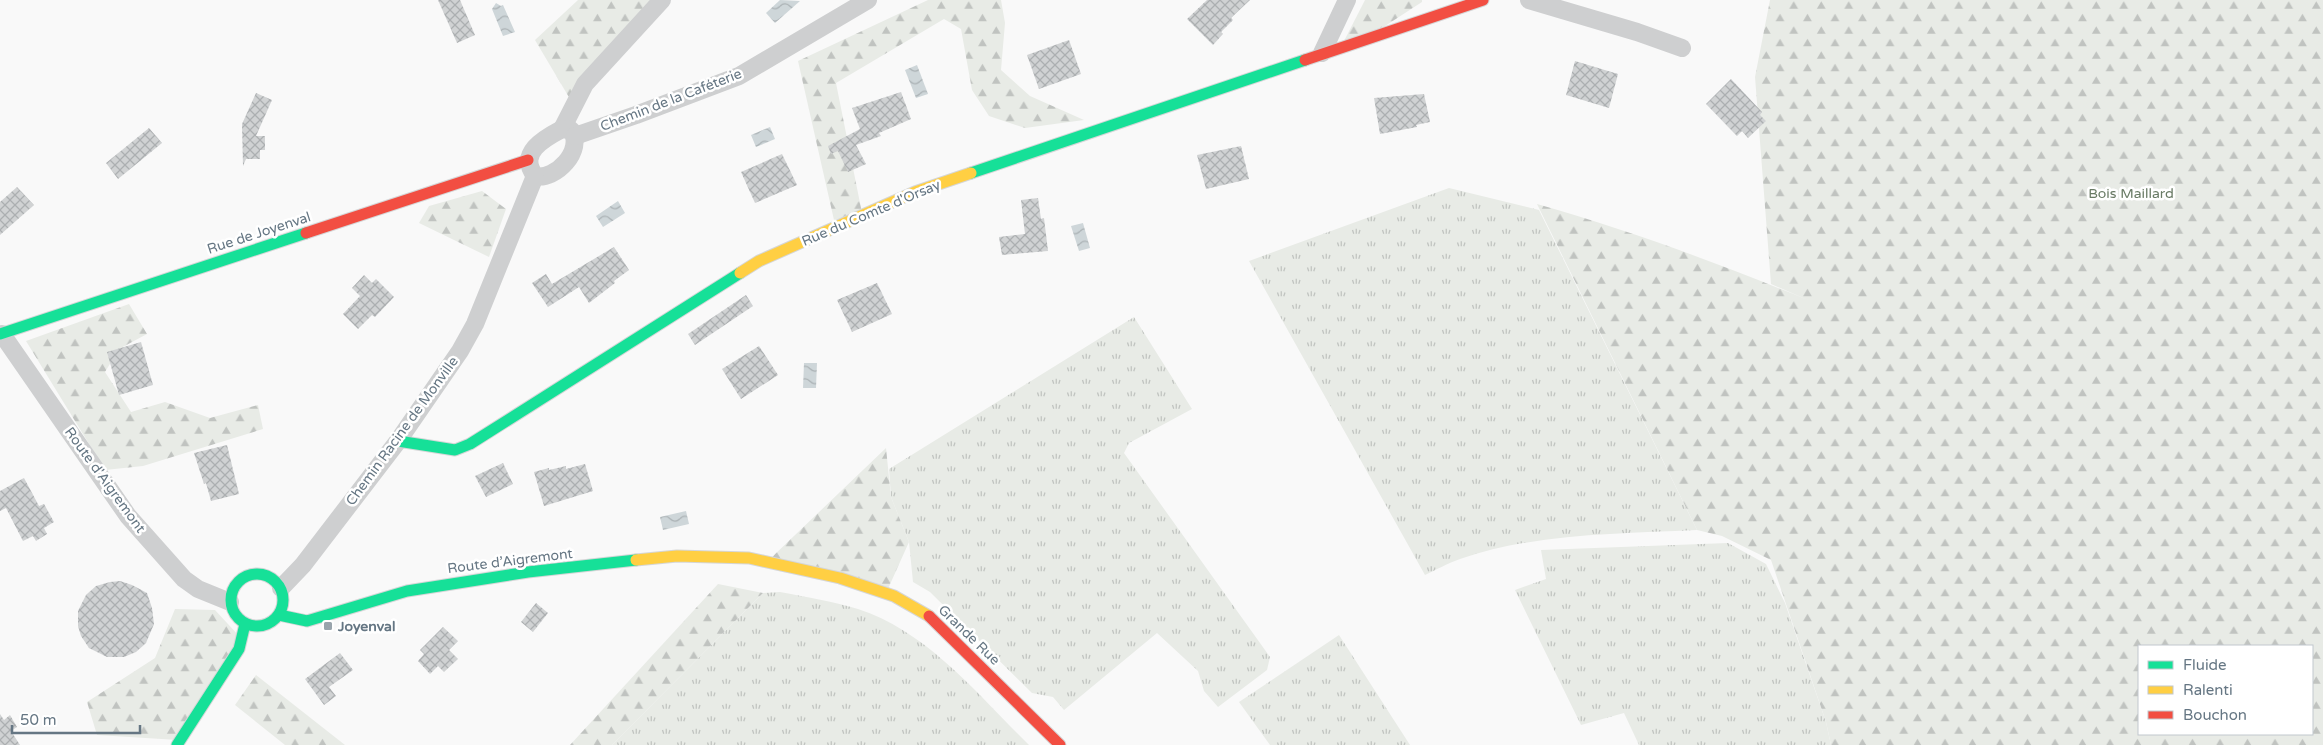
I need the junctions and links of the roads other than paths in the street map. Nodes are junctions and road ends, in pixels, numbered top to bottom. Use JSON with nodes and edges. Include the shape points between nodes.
{"nodes":[{"id":1,"x":662,"y":0,"type":"edge"},
{"id":2,"x":868,"y":0,"type":"edge"},
{"id":3,"x":1348,"y":0,"type":"edge"},
{"id":4,"x":1483,"y":0,"type":"edge"},
{"id":5,"x":1529,"y":0,"type":"edge"},
{"id":6,"x":1682,"y":48,"type":"dead end"},
{"id":7,"x":1322,"y":53,"type":"junction"},
{"id":8,"x":568,"y":132,"type":"junction"},
{"id":9,"x":528,"y":160,"type":"junction"},
{"id":10,"x":535,"y":176,"type":"junction"},
{"id":11,"x":1,"y":334,"type":"edge"},
{"id":12,"x":398,"y":441,"type":"junction"},
{"id":13,"x":749,"y":558,"type":"joint"},
{"id":14,"x":281,"y":588,"type":"junction"},
{"id":15,"x":230,"y":602,"type":"junction"},
{"id":16,"x":279,"y":615,"type":"junction"},
{"id":17,"x":245,"y":624,"type":"junction"},
{"id":18,"x":177,"y":745,"type":"edge"},
{"id":19,"x":1060,"y":745,"type":"edge"}],
"edges":[{"from":1,"to":8,"type":"street","via":[[585,84]]},
{"from":2,"to":8,"type":"street","name":"Chemin de la Caféterie","via":[[739,76],[636,116]]},
{"from":3,"to":7,"type":"street"},
{"from":4,"to":7,"type":"street","name":"Rue du Comte d'Orsay"},
{"from":5,"to":6,"type":"street"},
{"from":7,"to":12,"type":"street","name":"Rue du Comte d'Orsay","via":[[915,192],[793,245],[759,261],[470,444],[455,450]]},
{"from":8,"to":9,"type":"street","via":[[538,145]]},
{"from":8,"to":10,"type":"street","via":[[576,144],[572,155],[550,174],[540,178]]},
{"from":9,"to":10,"type":"street","via":[[528,168]]},
{"from":9,"to":11,"type":"street","name":"Rue de Joyenval"},
{"from":10,"to":12,"type":"street","name":"Chemin Racine de Monville","via":[[475,324]]},
{"from":11,"to":15,"type":"street","name":"Route d'Aigremont","via":[[128,516],[184,579],[198,589]]},
{"from":12,"to":14,"type":"street","name":"Chemin Racine de Monville","via":[[303,565]]},
{"from":13,"to":16,"type":"street","name":"Route d’Aigremont","via":[[677,556],[528,572],[407,591],[307,621]]},
{"from":13,"to":19,"type":"street","name":"Grande Rue","via":[[840,578],[894,596],[928,615]]},
{"from":14,"to":15,"type":"street","via":[[270,576],[246,576],[234,586]]},
{"from":14,"to":16,"type":"street","via":[[284,597]]},
{"from":15,"to":17,"type":"street"},
{"from":16,"to":17,"type":"street","via":[[270,623],[257,627]]},
{"from":17,"to":18,"type":"street","via":[[239,649]]}]}
